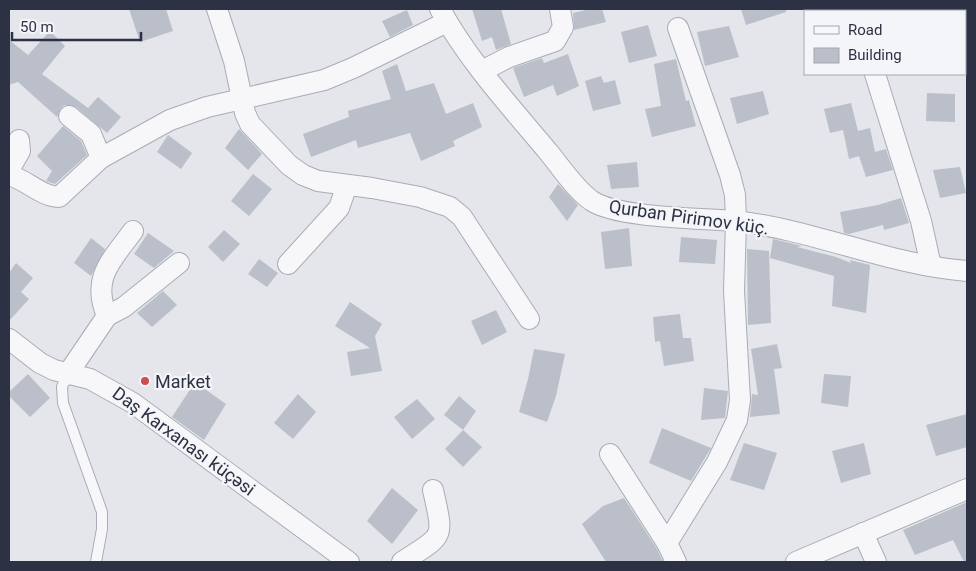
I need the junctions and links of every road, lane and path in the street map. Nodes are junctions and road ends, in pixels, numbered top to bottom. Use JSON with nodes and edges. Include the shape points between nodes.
{"nodes":[{"id":1,"x":217,"y":9,"type":"edge"},
{"id":2,"x":560,"y":9,"type":"edge"},
{"id":3,"x":444,"y":15,"type":"edge"},
{"id":4,"x":678,"y":28,"type":"dead end"},
{"id":5,"x":482,"y":71,"type":"junction"},
{"id":6,"x":875,"y":75,"type":"edge"},
{"id":7,"x":243,"y":99,"type":"junction"},
{"id":8,"x":69,"y":116,"type":"dead end"},
{"id":9,"x":19,"y":140,"type":"dead end"},
{"id":10,"x":101,"y":158,"type":"junction"},
{"id":11,"x":9,"y":170,"type":"edge"},
{"id":12,"x":9,"y":176,"type":"edge"},
{"id":13,"x":347,"y":185,"type":"junction"},
{"id":14,"x":736,"y":221,"type":"junction"},
{"id":15,"x":133,"y":231,"type":"dead end"},
{"id":16,"x":179,"y":263,"type":"dead end"},
{"id":17,"x":288,"y":264,"type":"dead end"},
{"id":18,"x":931,"y":266,"type":"junction"},
{"id":19,"x":967,"y":271,"type":"edge"},
{"id":20,"x":107,"y":316,"type":"junction"},
{"id":21,"x":529,"y":319,"type":"dead end"},
{"id":22,"x":9,"y":339,"type":"edge"},
{"id":23,"x":67,"y":375,"type":"junction"},
{"id":24,"x":610,"y":454,"type":"dead end"},
{"id":25,"x":967,"y":489,"type":"edge"},
{"id":26,"x":433,"y":490,"type":"dead end"},
{"id":27,"x":862,"y":533,"type":"junction"},
{"id":28,"x":667,"y":543,"type":"junction"},
{"id":29,"x":96,"y":562,"type":"edge"},
{"id":30,"x":349,"y":562,"type":"edge"},
{"id":31,"x":402,"y":562,"type":"edge"},
{"id":32,"x":676,"y":562,"type":"edge"},
{"id":33,"x":796,"y":562,"type":"edge"},
{"id":34,"x":876,"y":562,"type":"edge"}],
"edges":[{"from":1,"to":7,"type":"street"},
{"from":2,"to":5,"type":"street","via":[[563,27],[555,41],[509,57]]},
{"from":3,"to":5,"type":"street","name":"Qurban Pirimov küç."},
{"from":3,"to":7,"type":"street","via":[[353,68],[324,80]]},
{"from":4,"to":14,"type":"street","via":[[730,175]]},
{"from":5,"to":14,"type":"street","name":"Qurban Pirimov küç.","via":[[591,200],[614,210]]},
{"from":6,"to":18,"type":"street","via":[[919,212]]},
{"from":7,"to":10,"type":"street","via":[[170,120]]},
{"from":7,"to":13,"type":"street","via":[[250,124],[289,164],[318,182]]},
{"from":8,"to":10,"type":"street","via":[[91,134]]},
{"from":9,"to":11,"type":"street","via":[[20,151]]},
{"from":10,"to":12,"type":"street","via":[[58,197],[49,196],[20,178]]},
{"from":13,"to":17,"type":"street","via":[[339,208]]},
{"from":13,"to":21,"type":"street","via":[[420,197],[450,207],[462,217]]},
{"from":14,"to":18,"type":"street","name":"Qurban Pirimov küç."},
{"from":14,"to":28,"type":"street","via":[[734,291],[740,400],[737,420],[717,462]]},
{"from":15,"to":20,"type":"street","via":[[108,264],[101,280],[100,299]]},
{"from":16,"to":20,"type":"street","via":[[124,307]]},
{"from":18,"to":19,"type":"street","name":"Qurban Pirimov küç."},
{"from":20,"to":23,"type":"street"},
{"from":22,"to":23,"type":"street","name":"Daş Karxanası küçəsi","via":[[40,363]]},
{"from":23,"to":29,"type":"lane","via":[[62,388],[63,402],[102,512]]},
{"from":23,"to":30,"type":"street","name":"Daş Karxanası küçəsi","via":[[90,379],[133,403]]},
{"from":24,"to":28,"type":"street"},
{"from":25,"to":27,"type":"street"},
{"from":26,"to":31,"type":"street","via":[[440,533],[433,542]]},
{"from":27,"to":33,"type":"street"},
{"from":27,"to":34,"type":"street"},
{"from":28,"to":32,"type":"street"}]}
